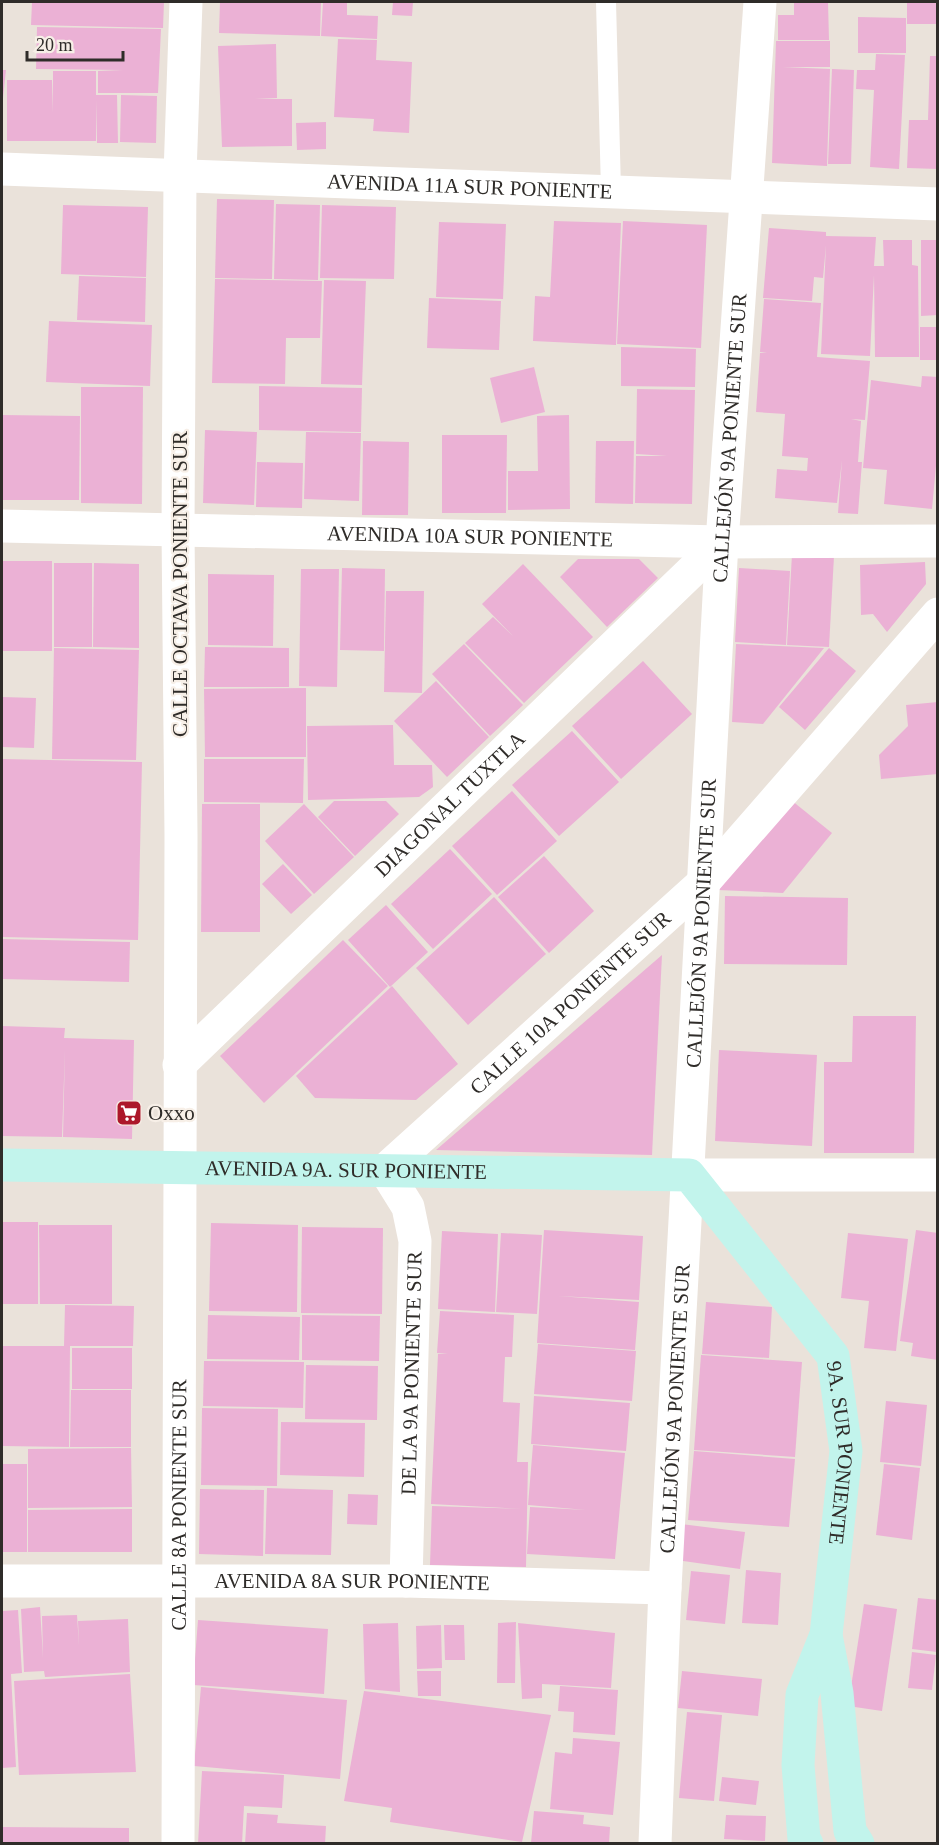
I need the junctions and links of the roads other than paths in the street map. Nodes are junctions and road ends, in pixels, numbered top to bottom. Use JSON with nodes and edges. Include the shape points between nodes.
{"nodes":[{"id":1,"x":186,"y":2,"type":"edge"},
{"id":2,"x":606,"y":2,"type":"edge"},
{"id":3,"x":760,"y":2,"type":"edge"},
{"id":4,"x":2,"y":169,"type":"edge"},
{"id":5,"x":180,"y":174,"type":"junction"},
{"id":6,"x":611,"y":190,"type":"junction"},
{"id":7,"x":745,"y":197,"type":"junction"},
{"id":8,"x":938,"y":204,"type":"edge"},
{"id":9,"x":2,"y":526,"type":"edge"},
{"id":10,"x":178,"y":530,"type":"junction"},
{"id":11,"x":938,"y":541,"type":"edge"},
{"id":12,"x":722,"y":542,"type":"junction"},
{"id":13,"x":938,"y":614,"type":"edge"},
{"id":14,"x":704,"y":882,"type":"junction"},
{"id":15,"x":179,"y":1065,"type":"junction"},
{"id":16,"x":2,"y":1165,"type":"edge"},
{"id":17,"x":179,"y":1167,"type":"junction"},
{"id":18,"x":385,"y":1170,"type":"junction"},
{"id":19,"x":689,"y":1174,"type":"junction"},
{"id":20,"x":938,"y":1175,"type":"edge"},
{"id":21,"x":179,"y":1580,"type":"junction"},
{"id":22,"x":2,"y":1581,"type":"edge"},
{"id":23,"x":406,"y":1581,"type":"junction"},
{"id":24,"x":665,"y":1588,"type":"junction"},
{"id":25,"x":826,"y":1635,"type":"junction"},
{"id":26,"x":178,"y":1844,"type":"edge"},
{"id":27,"x":655,"y":1844,"type":"edge"},
{"id":28,"x":807,"y":1844,"type":"edge"},
{"id":29,"x":858,"y":1844,"type":"edge"}],
"edges":[{"from":1,"to":5,"type":"street","name":"CALLE OCTAVA PONIENTE SUR"},
{"from":2,"to":6,"type":"lane"},
{"from":3,"to":7,"type":"street","name":"CALLEJÓN 9A PONIENTE SUR"},
{"from":4,"to":5,"type":"street","name":"AVENIDA 11A SUR PONIENTE"},
{"from":5,"to":6,"type":"street","name":"AVENIDA 11A SUR PONIENTE"},
{"from":5,"to":10,"type":"street","name":"CALLE OCTAVA PONIENTE SUR"},
{"from":6,"to":7,"type":"street","name":"AVENIDA 11A SUR PONIENTE"},
{"from":7,"to":8,"type":"street","name":"AVENIDA 11A SUR PONIENTE"},
{"from":7,"to":12,"type":"street","name":"CALLEJÓN 9A PONIENTE SUR"},
{"from":9,"to":10,"type":"street","name":"AVENIDA 10A SUR PONIENTE"},
{"from":10,"to":12,"type":"street","name":"AVENIDA 10A SUR PONIENTE"},
{"from":10,"to":15,"type":"street","name":"CALLE OCTAVA PONIENTE SUR"},
{"from":11,"to":12,"type":"street","name":"AVENIDA 10A SUR PONIENTE"},
{"from":12,"to":14,"type":"street","name":"CALLEJÓN 9A PONIENTE SUR"},
{"from":12,"to":15,"type":"street","name":"DIAGONAL TUXTLA"},
{"from":13,"to":14,"type":"street","name":"CALLE 10A PONIENTE SUR"},
{"from":14,"to":18,"type":"street","name":"CALLE 10A PONIENTE SUR"},
{"from":14,"to":19,"type":"street","name":"CALLEJÓN 9A PONIENTE SUR"},
{"from":15,"to":17,"type":"street","name":"CALLE OCTAVA PONIENTE SUR"},
{"from":16,"to":17,"type":"main road","name":"AVENIDA 9A. SUR PONIENTE"},
{"from":17,"to":18,"type":"main road","name":"AVENIDA 9A. SUR PONIENTE"},
{"from":17,"to":21,"type":"street","name":"CALLE 8A PONIENTE SUR"},
{"from":18,"to":19,"type":"main road","name":"AVENIDA 9A. SUR PONIENTE"},
{"from":18,"to":23,"type":"street","name":"DE LA 9A PONIENTE SUR","via":[[408,1207],[415,1241]]},
{"from":19,"to":20,"type":"street"},
{"from":19,"to":24,"type":"street","name":"CALLEJÓN 9A PONIENTE SUR"},
{"from":19,"to":25,"type":"main road","name":"9A. SUR PONIENTE","via":[[833,1356],[846,1451]]},
{"from":21,"to":22,"type":"street","name":"AVENIDA 8A SUR PONIENTE"},
{"from":21,"to":23,"type":"street","name":"AVENIDA 8A SUR PONIENTE"},
{"from":21,"to":26,"type":"street","name":"CALLE 8A PONIENTE SUR"},
{"from":23,"to":24,"type":"street","name":"AVENIDA 8A SUR PONIENTE"},
{"from":24,"to":27,"type":"street","name":"CALLEJÓN 9A PONIENTE SUR"},
{"from":25,"to":28,"type":"main road","via":[[802,1695],[798,1765]]},
{"from":25,"to":29,"type":"main road","via":[[837,1693],[850,1831]]}]}
